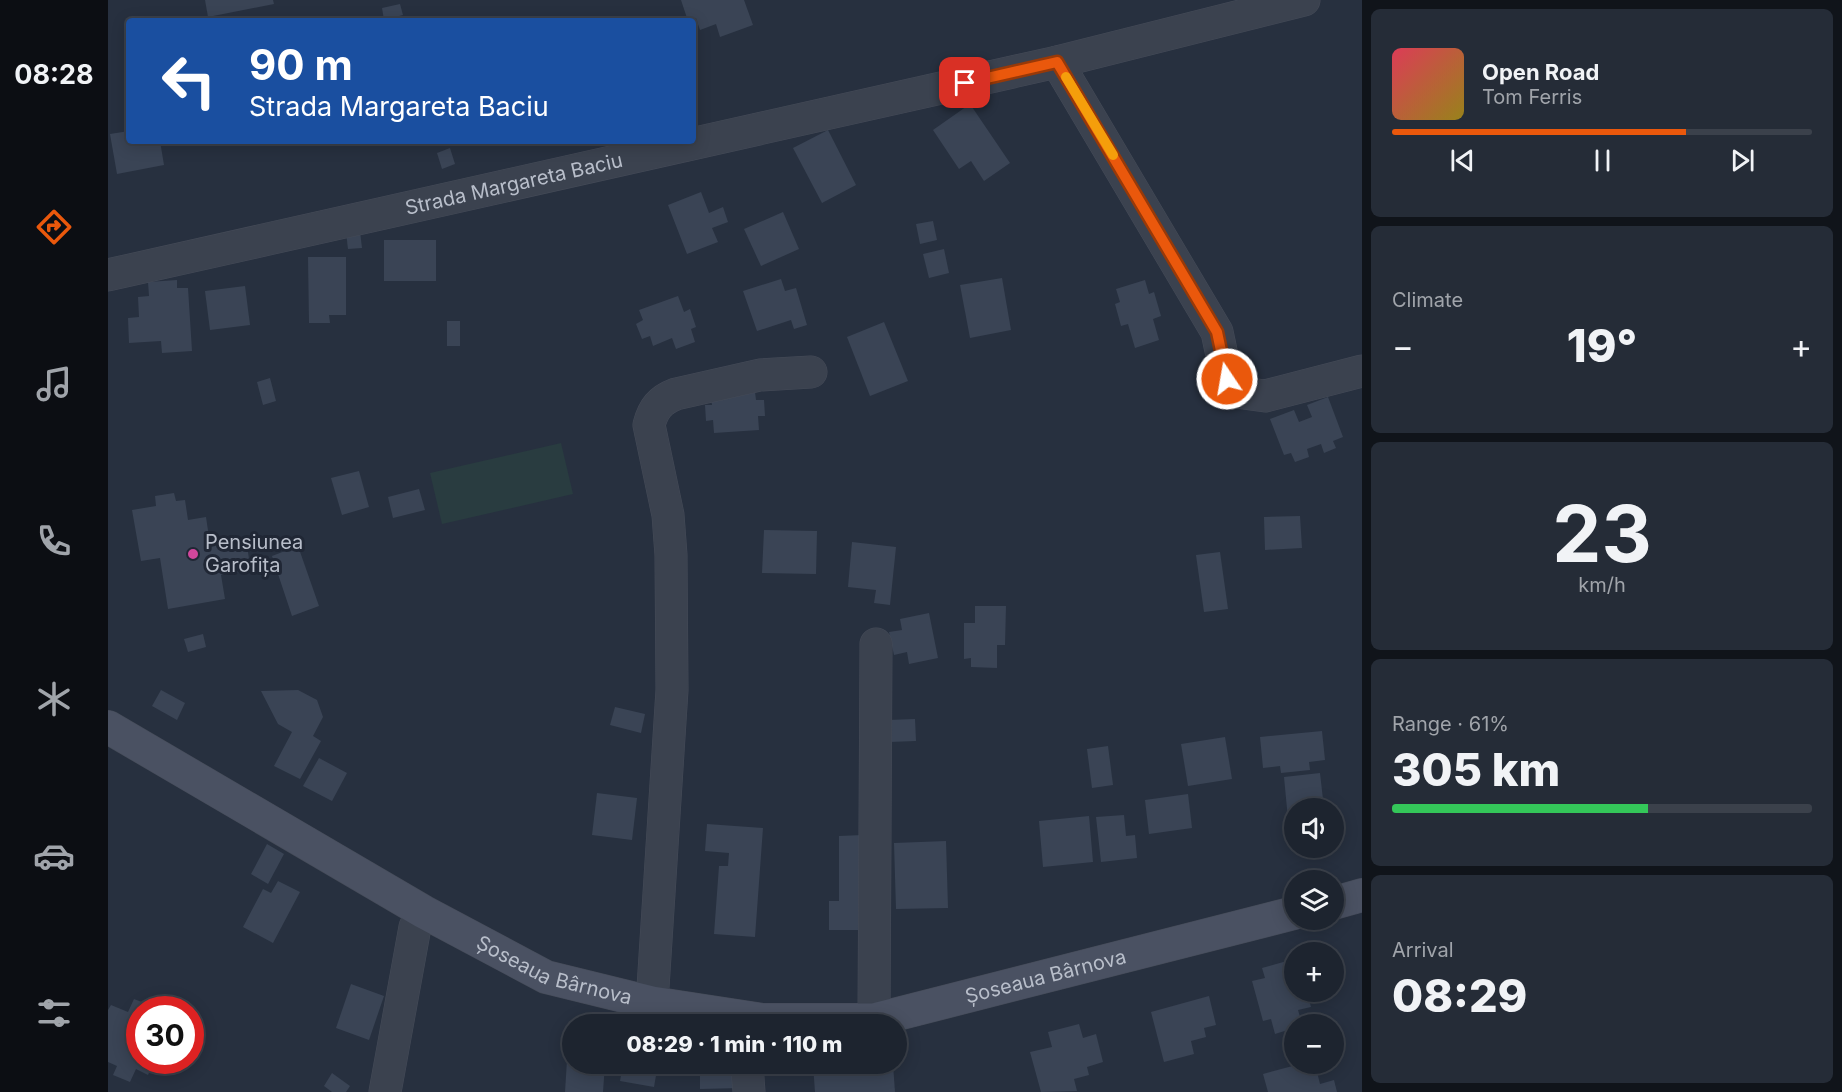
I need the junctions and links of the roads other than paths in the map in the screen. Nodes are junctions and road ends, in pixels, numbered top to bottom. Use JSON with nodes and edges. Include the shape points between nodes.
{"nodes":[{"id":1,"x":1304,"y":0,"type":"edge"},
{"id":2,"x":1057,"y":62,"type":"junction"},
{"id":3,"x":696,"y":143,"type":"edge"},
{"id":4,"x":692,"y":144,"type":"edge"},
{"id":5,"x":108,"y":275,"type":"edge"},
{"id":6,"x":1362,"y":371,"type":"edge"},
{"id":7,"x":811,"y":372,"type":"dead end"},
{"id":8,"x":876,"y":644,"type":"dead end"},
{"id":9,"x":108,"y":727,"type":"edge"},
{"id":10,"x":1362,"y":895,"type":"edge"},
{"id":11,"x":1344,"y":900,"type":"edge"},
{"id":12,"x":424,"y":912,"type":"junction"},
{"id":13,"x":1284,"y":916,"type":"edge"},
{"id":14,"x":652,"y":1003,"type":"junction"},
{"id":15,"x":712,"y":1014,"type":"edge"},
{"id":16,"x":874,"y":1014,"type":"edge"},
{"id":17,"x":898,"y":1014,"type":"edge"},
{"id":18,"x":748,"y":1074,"type":"edge"},
{"id":19,"x":385,"y":1092,"type":"edge"},
{"id":20,"x":749,"y":1092,"type":"edge"}],
"edges":[{"from":1,"to":2,"type":"street","name":"Strada Margareta Baciu"},
{"from":2,"to":3,"type":"street","name":"Strada Margareta Baciu"},
{"from":2,"to":6,"type":"street","via":[[1217,332],[1227,379],[1244,393],[1264,396]]},
{"from":4,"to":5,"type":"street","name":"Strada Margareta Baciu"},
{"from":7,"to":14,"type":"street","via":[[760,375],[676,394],[664,399],[652,412],[649,425],[668,515],[671,555],[672,690]]},
{"from":8,"to":16,"type":"street"},
{"from":9,"to":12,"type":"main road","name":"Șoseaua Bârnova"},
{"from":10,"to":11,"type":"main road"},
{"from":12,"to":14,"type":"main road","name":"Șoseaua Bârnova","via":[[546,977]]},
{"from":12,"to":19,"type":"street","via":[[415,927]]},
{"from":13,"to":17,"type":"main road","name":"Șoseaua Bârnova"},
{"from":14,"to":15,"type":"main road","name":"Șoseaua Bârnova"},
{"from":18,"to":20,"type":"street"}]}
